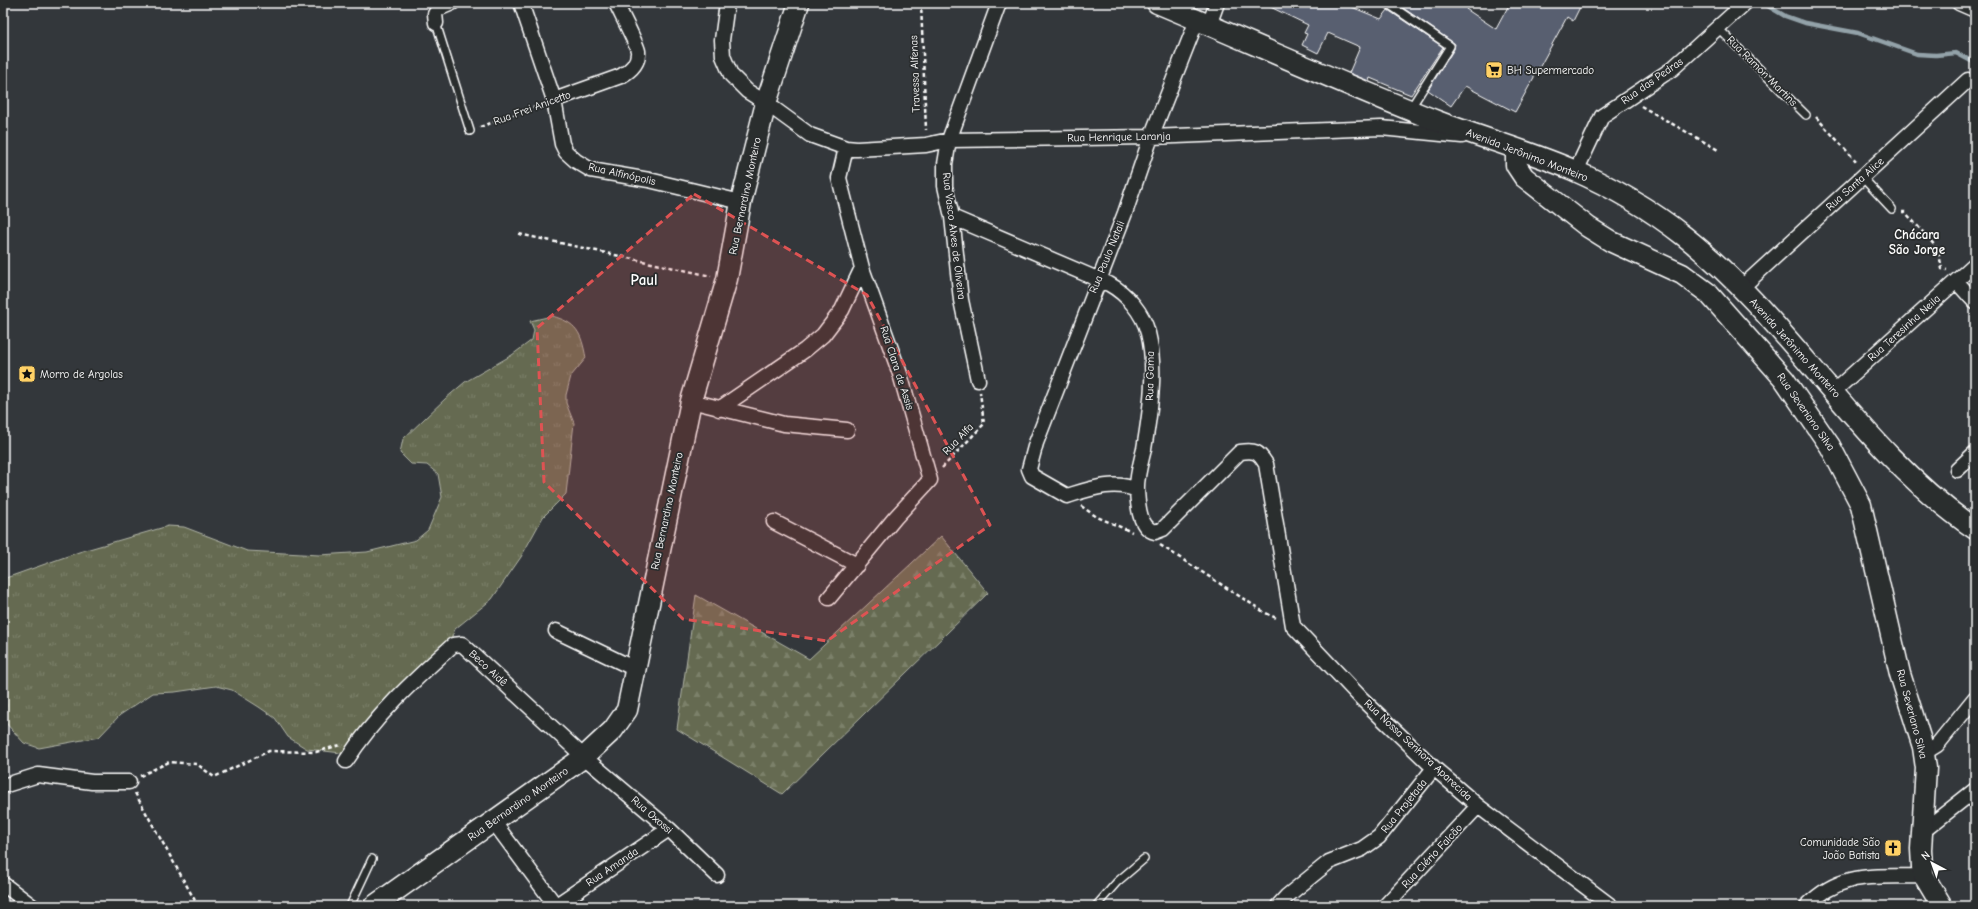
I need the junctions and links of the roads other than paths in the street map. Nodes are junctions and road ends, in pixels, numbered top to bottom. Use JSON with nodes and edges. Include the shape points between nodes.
{"nodes":[{"id":1,"x":452,"y":3,"type":"edge"},
{"id":2,"x":521,"y":3,"type":"edge"},
{"id":3,"x":616,"y":3,"type":"edge"},
{"id":4,"x":727,"y":3,"type":"edge"},
{"id":5,"x":799,"y":3,"type":"edge"},
{"id":6,"x":999,"y":3,"type":"edge"},
{"id":7,"x":1157,"y":3,"type":"edge"},
{"id":8,"x":1218,"y":3,"type":"edge"},
{"id":9,"x":1387,"y":3,"type":"edge"},
{"id":10,"x":1745,"y":3,"type":"edge"},
{"id":11,"x":1959,"y":3,"type":"edge"},
{"id":12,"x":1975,"y":10,"type":"edge"},
{"id":13,"x":1203,"y":22,"type":"junction"},
{"id":14,"x":436,"y":23,"type":"joint"},
{"id":15,"x":1718,"y":28,"type":"junction"},
{"id":16,"x":1968,"y":80,"type":"dead end"},
{"id":17,"x":554,"y":100,"type":"junction"},
{"id":18,"x":766,"y":103,"type":"junction"},
{"id":19,"x":1410,"y":109,"type":"junction"},
{"id":20,"x":1806,"y":115,"type":"dead end"},
{"id":21,"x":470,"y":131,"type":"road end"},
{"id":22,"x":1151,"y":137,"type":"junction"},
{"id":23,"x":1485,"y":139,"type":"junction"},
{"id":24,"x":948,"y":140,"type":"junction"},
{"id":25,"x":846,"y":148,"type":"junction"},
{"id":26,"x":1516,"y":150,"type":"junction"},
{"id":27,"x":1576,"y":171,"type":"junction"},
{"id":28,"x":663,"y":177,"type":"dead end"},
{"id":29,"x":1862,"y":177,"type":"junction"},
{"id":30,"x":742,"y":198,"type":"junction"},
{"id":31,"x":1892,"y":209,"type":"dead end"},
{"id":32,"x":952,"y":217,"type":"junction"},
{"id":33,"x":1975,"y":264,"type":"edge"},
{"id":34,"x":862,"y":268,"type":"junction"},
{"id":35,"x":1953,"y":276,"type":"junction"},
{"id":36,"x":1098,"y":279,"type":"junction"},
{"id":37,"x":1741,"y":288,"type":"junction"},
{"id":38,"x":1975,"y":302,"type":"edge"},
{"id":39,"x":978,"y":380,"type":"road end"},
{"id":40,"x":1833,"y":392,"type":"junction"},
{"id":41,"x":691,"y":401,"type":"junction"},
{"id":42,"x":719,"y":409,"type":"junction"},
{"id":43,"x":847,"y":430,"type":"dead end"},
{"id":44,"x":1975,"y":453,"type":"edge"},
{"id":45,"x":1957,"y":470,"type":"dead end"},
{"id":46,"x":1137,"y":490,"type":"junction"},
{"id":47,"x":774,"y":522,"type":"dead end"},
{"id":48,"x":1975,"y":529,"type":"edge"},
{"id":49,"x":858,"y":565,"type":"junction"},
{"id":50,"x":829,"y":598,"type":"dead end"},
{"id":51,"x":556,"y":631,"type":"dead end"},
{"id":52,"x":635,"y":669,"type":"junction"},
{"id":53,"x":1975,"y":698,"type":"edge"},
{"id":54,"x":1924,"y":753,"type":"junction"},
{"id":55,"x":584,"y":757,"type":"junction"},
{"id":56,"x":346,"y":761,"type":"dead end"},
{"id":57,"x":1434,"y":768,"type":"junction"},
{"id":58,"x":129,"y":782,"type":"road end"},
{"id":59,"x":3,"y":786,"type":"edge"},
{"id":60,"x":1975,"y":790,"type":"edge"},
{"id":61,"x":1478,"y":806,"type":"junction"},
{"id":62,"x":493,"y":821,"type":"junction"},
{"id":63,"x":669,"y":829,"type":"junction"},
{"id":64,"x":1922,"y":832,"type":"junction"},
{"id":65,"x":372,"y":859,"type":"dead end"},
{"id":66,"x":1144,"y":859,"type":"dead end"},
{"id":67,"x":717,"y":875,"type":"dead end"},
{"id":68,"x":1924,"y":876,"type":"junction"},
{"id":69,"x":3,"y":884,"type":"edge"},
{"id":70,"x":32,"y":906,"type":"edge"},
{"id":71,"x":350,"y":906,"type":"edge"},
{"id":72,"x":374,"y":906,"type":"edge"},
{"id":73,"x":556,"y":906,"type":"edge"},
{"id":74,"x":1096,"y":906,"type":"edge"},
{"id":75,"x":1278,"y":906,"type":"edge"},
{"id":76,"x":1385,"y":906,"type":"edge"},
{"id":77,"x":1611,"y":906,"type":"edge"},
{"id":78,"x":1807,"y":906,"type":"edge"},
{"id":79,"x":1942,"y":906,"type":"edge"}],
"edges":[{"from":1,"to":14,"type":"street","via":[[438,9],[435,14]]},
{"from":2,"to":17,"type":"street","name":"Rua Alfinópolis"},
{"from":3,"to":17,"type":"street","name":"Rua Frei Anicetto","via":[[638,52],[634,65],[622,76]]},
{"from":4,"to":18,"type":"street","name":"Rua Henrique Laranja","via":[[722,40],[723,56],[731,75],[747,91]]},
{"from":5,"to":18,"type":"street","name":"Rua Bernardino Monteiro"},
{"from":6,"to":24,"type":"street","name":"Rua Vasco Alves de Oliveira"},
{"from":7,"to":13,"type":"street","name":"Avenida Jerônimo Monteiro"},
{"from":8,"to":13,"type":"street","name":"Rua Paulo Natali"},
{"from":9,"to":19,"type":"lane","via":[[1450,46]]},
{"from":10,"to":15,"type":"street","name":"Rua das Pedras"},
{"from":11,"to":12,"type":"street"},
{"from":13,"to":19,"type":"street","name":"Avenida Jerônimo Monteiro"},
{"from":13,"to":22,"type":"street","name":"Rua Paulo Natali"},
{"from":14,"to":21,"type":"lane"},
{"from":15,"to":20,"type":"lane","name":"Rua Ramon Martins"},
{"from":15,"to":27,"type":"street","name":"Rua das Pedras","via":[[1672,69],[1608,111],[1600,119]]},
{"from":16,"to":29,"type":"street","name":"Rua Santa Alice"},
{"from":17,"to":30,"type":"street","name":"Rua Alfinópolis","via":[[562,144],[566,152],[591,170]]},
{"from":18,"to":25,"type":"street","name":"Rua Henrique Laranja","via":[[810,135]]},
{"from":18,"to":30,"type":"street","name":"Rua Bernardino Monteiro"},
{"from":19,"to":23,"type":"street","name":"Avenida Jerônimo Monteiro"},
{"from":22,"to":23,"type":"street","name":"Rua Henrique Laranja","via":[[1381,128]]},
{"from":22,"to":24,"type":"street","name":"Rua Henrique Laranja"},
{"from":22,"to":36,"type":"street","name":"Rua Paulo Natali"},
{"from":23,"to":26,"type":"street","name":"Avenida Jerônimo Monteiro"},
{"from":24,"to":25,"type":"street","name":"Rua Henrique Laranja","via":[[926,145]]},
{"from":24,"to":32,"type":"street","name":"Rua Vasco Alves de Oliveira","via":[[945,186]]},
{"from":25,"to":34,"type":"street","name":"Rua Clara de Assis","via":[[840,178]]},
{"from":26,"to":27,"type":"street","name":"Avenida Jerônimo Monteiro"},
{"from":26,"to":54,"type":"street","name":"Rua Severiano Silva","via":[[1516,165],[1524,177],[1588,227],[1612,242],[1682,274],[1708,293],[1773,365],[1820,428],[1861,505],[1900,674]]},
{"from":27,"to":37,"type":"street","name":"Avenida Jerônimo Monteiro","via":[[1614,190],[1682,234]]},
{"from":28,"to":30,"type":"street","name":"Rua Alfinópolis"},
{"from":29,"to":31,"type":"lane"},
{"from":29,"to":37,"type":"street","name":"Rua Santa Alice"},
{"from":30,"to":41,"type":"street","name":"Rua Bernardino Monteiro","via":[[728,279]]},
{"from":32,"to":36,"type":"street","name":"Rua Gama"},
{"from":32,"to":39,"type":"street","name":"Rua Vasco Alves de Oliveira","via":[[961,300]]},
{"from":33,"to":35,"type":"street","name":"Rua Teresinha Neila"},
{"from":34,"to":42,"type":"street","via":[[842,310],[823,335],[806,350]]},
{"from":34,"to":49,"type":"street","name":"Rua Clara de Assis","via":[[900,374],[930,480]]},
{"from":35,"to":38,"type":"street"},
{"from":35,"to":40,"type":"street","name":"Rua Teresinha Neila"},
{"from":36,"to":46,"type":"street","name":"Rua Gama","via":[[1120,290],[1135,306],[1148,331],[1152,356],[1148,423]]},
{"from":36,"to":46,"type":"street","name":"Rua Paulo Natali","via":[[1036,443],[1029,469],[1032,476],[1066,496],[1103,486],[1125,485]]},
{"from":37,"to":40,"type":"street","name":"Avenida Jerônimo Monteiro"},
{"from":40,"to":48,"type":"street","name":"Avenida Jerônimo Monteiro","via":[[1919,485]]},
{"from":41,"to":42,"type":"street"},
{"from":41,"to":52,"type":"street","name":"Rua Bernardino Monteiro"},
{"from":42,"to":43,"type":"street","via":[[784,424]]},
{"from":44,"to":45,"type":"street"},
{"from":46,"to":57,"type":"street","name":"Rua Nossa Senhora Aparecida","via":[[1141,520],[1145,527],[1155,532],[1163,529],[1240,452],[1251,450],[1260,454],[1266,464],[1292,626],[1362,699]]},
{"from":47,"to":49,"type":"street"},
{"from":49,"to":50,"type":"street"},
{"from":51,"to":52,"type":"street"},
{"from":52,"to":55,"type":"street","name":"Rua Bernardino Monteiro","via":[[627,710],[613,730]]},
{"from":53,"to":54,"type":"street","via":[[1937,746]]},
{"from":54,"to":64,"type":"street","name":"Rua Severiano Silva","via":[[1926,768]]},
{"from":55,"to":56,"type":"street","name":"Beco Aidê","via":[[458,643],[400,692],[360,739]]},
{"from":55,"to":62,"type":"street","name":"Rua Bernardino Monteiro"},
{"from":55,"to":63,"type":"street","name":"Rua Oxossi"},
{"from":57,"to":61,"type":"street","name":"Rua Nossa Senhora Aparecida"},
{"from":57,"to":75,"type":"street","name":"Rua Projetada","via":[[1379,837],[1362,849],[1329,862]]},
{"from":58,"to":59,"type":"street","via":[[92,782],[38,775]]},
{"from":60,"to":64,"type":"street"},
{"from":61,"to":76,"type":"street","name":"Rua Clério Falcão"},
{"from":61,"to":77,"type":"street","name":"Rua Nossa Senhora Aparecida"},
{"from":62,"to":72,"type":"street","name":"Rua Bernardino Monteiro"},
{"from":62,"to":73,"type":"street"},
{"from":63,"to":67,"type":"street","name":"Rua Oxossi"},
{"from":63,"to":73,"type":"street","name":"Rua Amanda"},
{"from":64,"to":68,"type":"street","name":"Rua Severiano Silva","via":[[1921,858]]},
{"from":65,"to":71,"type":"lane"},
{"from":66,"to":74,"type":"lane","via":[[1117,882]]},
{"from":68,"to":78,"type":"street","via":[[1861,877],[1838,884],[1816,897]]},
{"from":68,"to":79,"type":"street","name":"Rua Severiano Silva"},
{"from":69,"to":70,"type":"street"}]}
